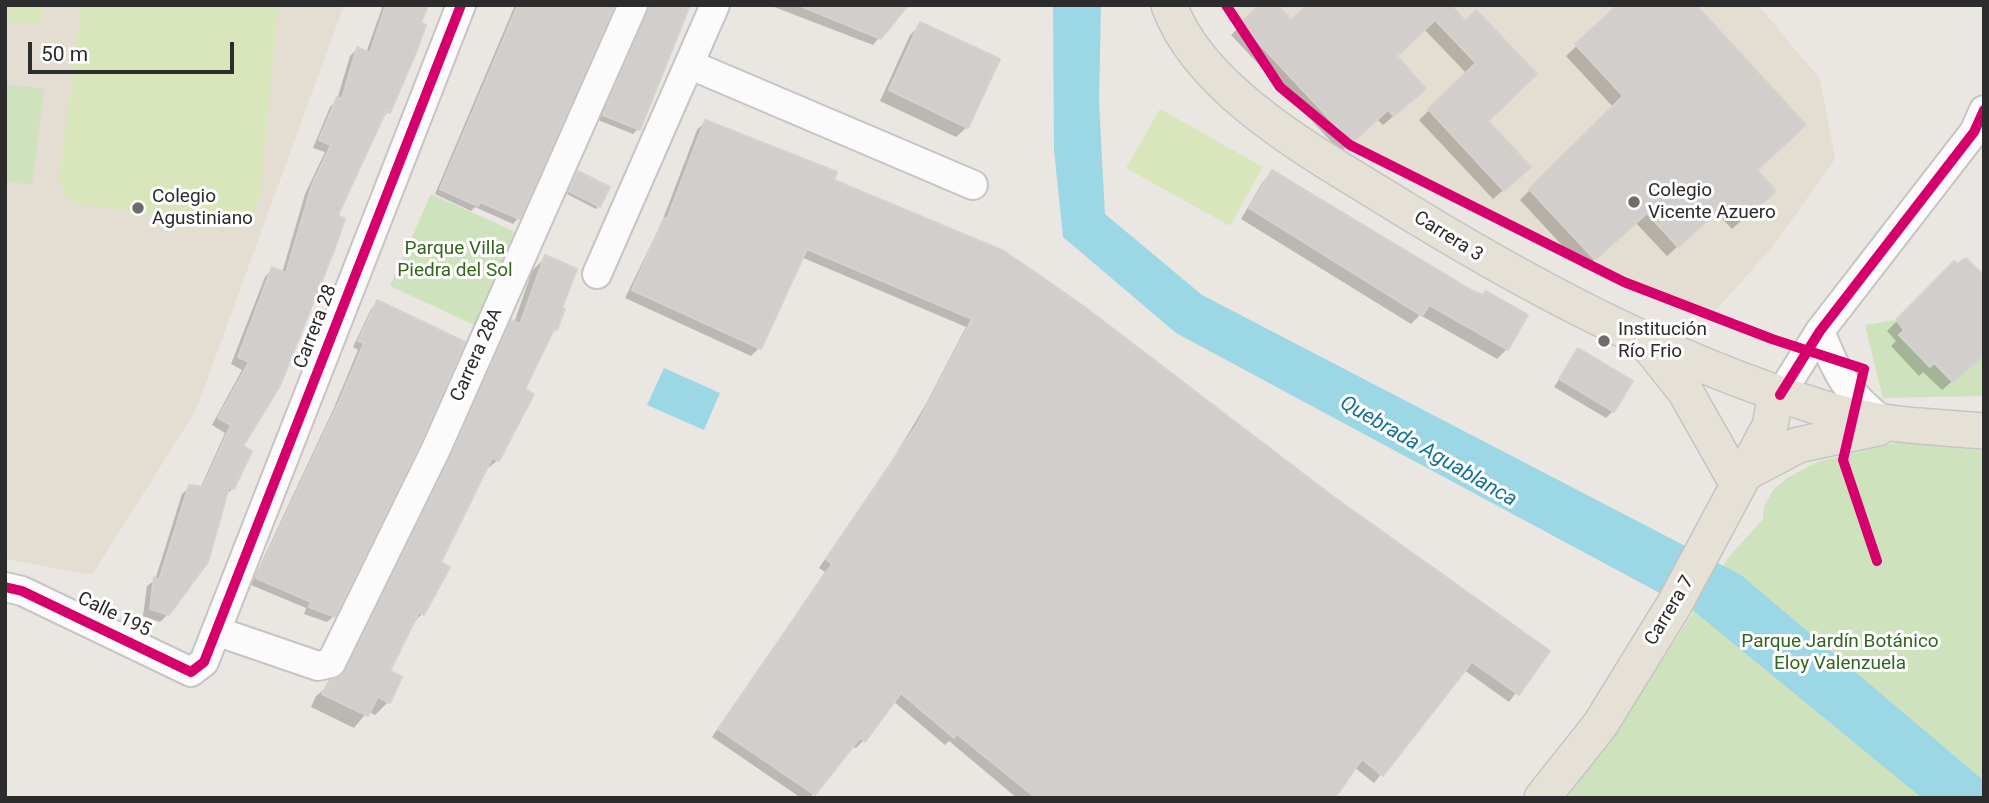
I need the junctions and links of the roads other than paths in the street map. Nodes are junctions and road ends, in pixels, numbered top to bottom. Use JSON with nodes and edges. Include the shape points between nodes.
{"nodes":[{"id":1,"x":461,"y":5,"type":"edge"},
{"id":2,"x":633,"y":5,"type":"edge"},
{"id":3,"x":715,"y":5,"type":"edge"},
{"id":4,"x":1169,"y":5,"type":"edge"},
{"id":5,"x":691,"y":65,"type":"junction"},
{"id":6,"x":1984,"y":110,"type":"edge"},
{"id":7,"x":973,"y":185,"type":"dead end"},
{"id":8,"x":597,"y":274,"type":"dead end"},
{"id":9,"x":1820,"y":331,"type":"junction"},
{"id":10,"x":1643,"y":339,"type":"junction"},
{"id":11,"x":1776,"y":402,"type":"junction"},
{"id":12,"x":1890,"y":426,"type":"junction"},
{"id":13,"x":1984,"y":431,"type":"edge"},
{"id":14,"x":1739,"y":472,"type":"junction"},
{"id":15,"x":5,"y":587,"type":"edge"},
{"id":16,"x":216,"y":631,"type":"junction"},
{"id":17,"x":204,"y":662,"type":"joint"},
{"id":18,"x":1542,"y":798,"type":"edge"}],
"edges":[{"from":1,"to":16,"type":"street","name":"Carrera 28"},
{"from":2,"to":16,"type":"street","name":"Carrera 28A","via":[[436,449],[331,663],[318,666]]},
{"from":3,"to":5,"type":"street"},
{"from":4,"to":10,"type":"main road","name":"Carrera 3","via":[[1209,70],[1286,133],[1499,268]]},
{"from":5,"to":7,"type":"street"},
{"from":5,"to":8,"type":"street"},
{"from":6,"to":9,"type":"street","via":[[1974,132]]},
{"from":9,"to":11,"type":"street"},
{"from":9,"to":12,"type":"street","via":[[1835,370],[1859,404]]},
{"from":10,"to":11,"type":"main road","name":"Carrera 3"},
{"from":10,"to":14,"type":"main road","via":[[1685,391]]},
{"from":11,"to":12,"type":"main road","name":"Carrera 3"},
{"from":11,"to":14,"type":"main road","name":"Carrera 7","via":[[1770,426]]},
{"from":12,"to":13,"type":"main road"},
{"from":12,"to":14,"type":"main road","via":[[1798,445]]},
{"from":14,"to":18,"type":"main road","name":"Carrera 7","via":[[1600,725]]},
{"from":15,"to":17,"type":"street","name":"Calle 195","via":[[191,672]]},
{"from":16,"to":17,"type":"street","name":"Carrera 28"}]}
